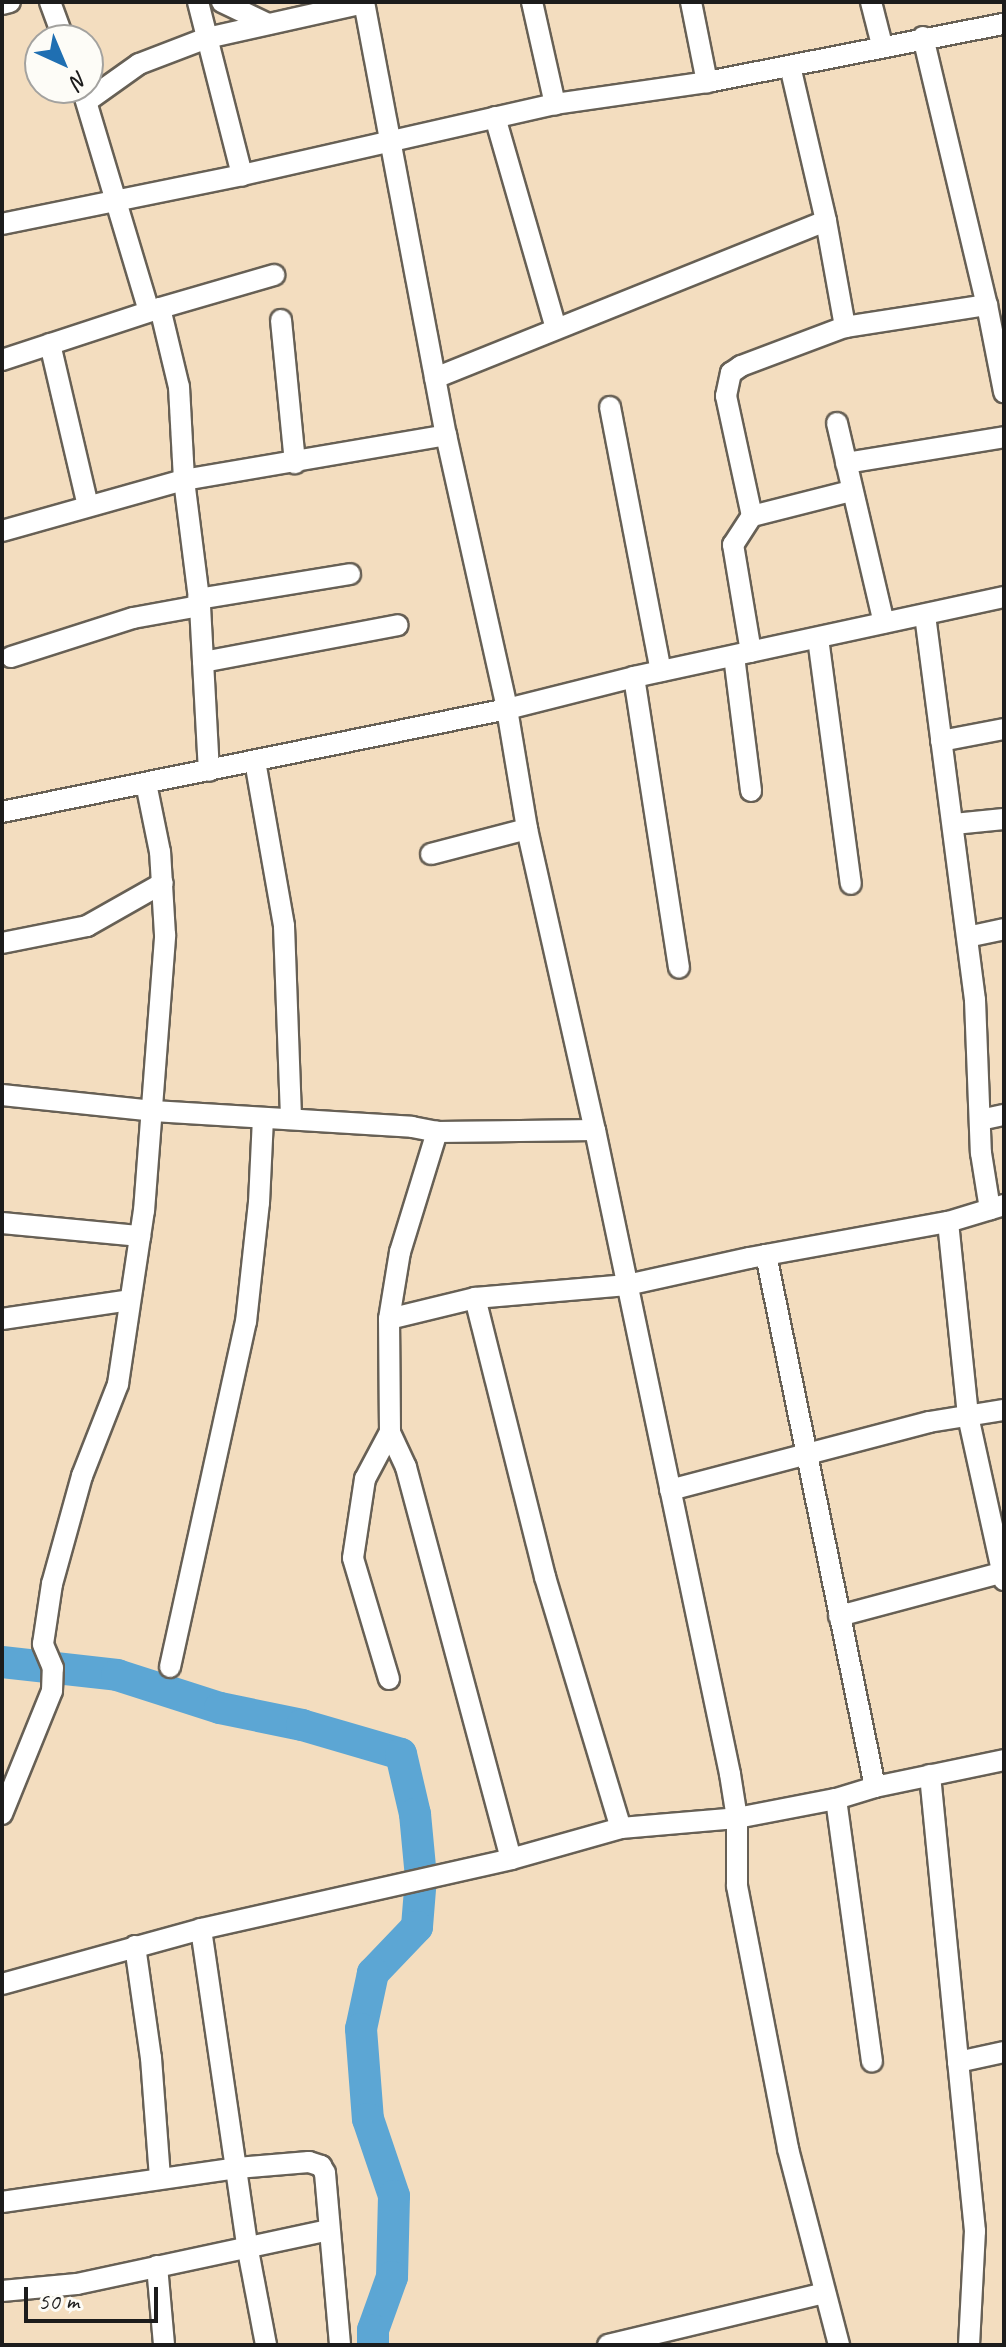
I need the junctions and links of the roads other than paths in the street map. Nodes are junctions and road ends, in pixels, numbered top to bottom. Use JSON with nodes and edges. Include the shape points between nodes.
{"nodes":[{"id":1,"x":10,"y":2,"type":"edge"},
{"id":2,"x":50,"y":2,"type":"edge"},
{"id":3,"x":198,"y":2,"type":"edge"},
{"id":4,"x":222,"y":2,"type":"edge"},
{"id":5,"x":364,"y":2,"type":"edge"},
{"id":6,"x":532,"y":2,"type":"edge"},
{"id":7,"x":691,"y":2,"type":"edge"},
{"id":8,"x":871,"y":2,"type":"edge"},
{"id":9,"x":2,"y":4,"type":"edge"},
{"id":10,"x":58,"y":24,"type":"edge"},
{"id":11,"x":268,"y":24,"type":"junction"},
{"id":12,"x":1004,"y":24,"type":"edge"},
{"id":13,"x":923,"y":37,"type":"junction"},
{"id":14,"x":207,"y":38,"type":"junction"},
{"id":15,"x":882,"y":45,"type":"junction"},
{"id":16,"x":790,"y":66,"type":"junction"},
{"id":17,"x":707,"y":82,"type":"junction"},
{"id":18,"x":104,"y":83,"type":"edge"},
{"id":19,"x":87,"y":104,"type":"edge"},
{"id":20,"x":555,"y":104,"type":"junction"},
{"id":21,"x":495,"y":117,"type":"junction"},
{"id":22,"x":393,"y":141,"type":"junction"},
{"id":23,"x":242,"y":175,"type":"junction"},
{"id":24,"x":115,"y":201,"type":"junction"},
{"id":25,"x":826,"y":221,"type":"junction"},
{"id":26,"x":2,"y":224,"type":"edge"},
{"id":27,"x":274,"y":275,"type":"dead end"},
{"id":28,"x":987,"y":305,"type":"junction"},
{"id":29,"x":154,"y":310,"type":"junction"},
{"id":30,"x":281,"y":320,"type":"dead end"},
{"id":31,"x":845,"y":327,"type":"junction"},
{"id":32,"x":556,"y":328,"type":"junction"},
{"id":33,"x":50,"y":344,"type":"junction"},
{"id":34,"x":1000,"y":350,"type":"edge"},
{"id":35,"x":2,"y":360,"type":"edge"},
{"id":36,"x":435,"y":378,"type":"junction"},
{"id":37,"x":1004,"y":392,"type":"edge"},
{"id":38,"x":610,"y":407,"type":"dead end"},
{"id":39,"x":837,"y":423,"type":"dead end"},
{"id":40,"x":446,"y":435,"type":"junction"},
{"id":41,"x":1004,"y":437,"type":"edge"},
{"id":42,"x":295,"y":463,"type":"junction"},
{"id":43,"x":846,"y":463,"type":"junction"},
{"id":44,"x":184,"y":480,"type":"junction"},
{"id":45,"x":851,"y":491,"type":"junction"},
{"id":46,"x":88,"y":506,"type":"junction"},
{"id":47,"x":752,"y":516,"type":"junction"},
{"id":48,"x":2,"y":531,"type":"edge"},
{"id":49,"x":350,"y":574,"type":"dead end"},
{"id":50,"x":1004,"y":597,"type":"edge"},
{"id":51,"x":199,"y":602,"type":"junction"},
{"id":52,"x":925,"y":615,"type":"junction"},
{"id":53,"x":884,"y":623,"type":"junction"},
{"id":54,"x":398,"y":625,"type":"dead end"},
{"id":55,"x":818,"y":638,"type":"junction"},
{"id":56,"x":743,"y":654,"type":"junction"},
{"id":57,"x":11,"y":657,"type":"dead end"},
{"id":58,"x":203,"y":662,"type":"junction"},
{"id":59,"x":661,"y":671,"type":"junction"},
{"id":60,"x":634,"y":677,"type":"junction"},
{"id":61,"x":507,"y":709,"type":"junction"},
{"id":62,"x":1004,"y":729,"type":"edge"},
{"id":63,"x":941,"y":741,"type":"junction"},
{"id":64,"x":255,"y":761,"type":"junction"},
{"id":65,"x":209,"y":771,"type":"junction"},
{"id":66,"x":146,"y":783,"type":"junction"},
{"id":67,"x":751,"y":791,"type":"dead end"},
{"id":68,"x":2,"y":812,"type":"edge"},
{"id":69,"x":1004,"y":819,"type":"edge"},
{"id":70,"x":954,"y":824,"type":"junction"},
{"id":71,"x":527,"y":829,"type":"junction"},
{"id":72,"x":431,"y":854,"type":"dead end"},
{"id":73,"x":163,"y":883,"type":"junction"},
{"id":74,"x":851,"y":884,"type":"dead end"},
{"id":75,"x":1004,"y":929,"type":"edge"},
{"id":76,"x":967,"y":937,"type":"junction"},
{"id":77,"x":2,"y":943,"type":"edge"},
{"id":78,"x":679,"y":968,"type":"dead end"},
{"id":79,"x":2,"y":1095,"type":"edge"},
{"id":80,"x":153,"y":1111,"type":"junction"},
{"id":81,"x":1004,"y":1115,"type":"edge"},
{"id":82,"x":263,"y":1118,"type":"junction"},
{"id":83,"x":291,"y":1118,"type":"junction"},
{"id":84,"x":980,"y":1120,"type":"junction"},
{"id":85,"x":595,"y":1130,"type":"junction"},
{"id":86,"x":437,"y":1132,"type":"junction"},
{"id":87,"x":997,"y":1207,"type":"edge"},
{"id":88,"x":948,"y":1222,"type":"junction"},
{"id":89,"x":2,"y":1223,"type":"edge"},
{"id":90,"x":140,"y":1236,"type":"junction"},
{"id":91,"x":766,"y":1255,"type":"junction"},
{"id":92,"x":627,"y":1285,"type":"junction"},
{"id":93,"x":475,"y":1298,"type":"junction"},
{"id":94,"x":130,"y":1300,"type":"junction"},
{"id":95,"x":2,"y":1319,"type":"edge"},
{"id":96,"x":389,"y":1319,"type":"junction"},
{"id":97,"x":1004,"y":1410,"type":"edge"},
{"id":98,"x":968,"y":1416,"type":"junction"},
{"id":99,"x":390,"y":1432,"type":"junction"},
{"id":100,"x":807,"y":1454,"type":"junction"},
{"id":101,"x":670,"y":1490,"type":"junction"},
{"id":102,"x":1003,"y":1575,"type":"edge"},
{"id":103,"x":839,"y":1616,"type":"junction"},
{"id":104,"x":170,"y":1667,"type":"dead end"},
{"id":105,"x":389,"y":1679,"type":"dead end"},
{"id":106,"x":1004,"y":1760,"type":"edge"},
{"id":107,"x":930,"y":1775,"type":"junction"},
{"id":108,"x":875,"y":1787,"type":"junction"},
{"id":109,"x":836,"y":1799,"type":"junction"},
{"id":110,"x":2,"y":1814,"type":"edge"},
{"id":111,"x":737,"y":1818,"type":"junction"},
{"id":112,"x":621,"y":1828,"type":"junction"},
{"id":113,"x":511,"y":1859,"type":"junction"},
{"id":114,"x":201,"y":1929,"type":"junction"},
{"id":115,"x":135,"y":1946,"type":"junction"},
{"id":116,"x":2,"y":1984,"type":"edge"},
{"id":117,"x":1004,"y":2052,"type":"edge"},
{"id":118,"x":872,"y":2062,"type":"dead end"},
{"id":119,"x":958,"y":2062,"type":"junction"},
{"id":120,"x":237,"y":2168,"type":"junction"},
{"id":121,"x":160,"y":2177,"type":"junction"},
{"id":122,"x":2,"y":2202,"type":"edge"},
{"id":123,"x":328,"y":2230,"type":"junction"},
{"id":124,"x":247,"y":2245,"type":"junction"},
{"id":125,"x":157,"y":2266,"type":"junction"},
{"id":126,"x":2,"y":2291,"type":"edge"},
{"id":127,"x":825,"y":2293,"type":"junction"},
{"id":128,"x":164,"y":2345,"type":"edge"},
{"id":129,"x":266,"y":2345,"type":"edge"},
{"id":130,"x":340,"y":2345,"type":"edge"},
{"id":131,"x":608,"y":2345,"type":"edge"},
{"id":132,"x":839,"y":2345,"type":"edge"},
{"id":133,"x":969,"y":2345,"type":"edge"}],
"edges":[{"from":1,"to":9,"type":"street"},
{"from":2,"to":10,"type":"street"},
{"from":3,"to":14,"type":"street"},
{"from":4,"to":11,"type":"street"},
{"from":5,"to":11,"type":"street"},
{"from":5,"to":22,"type":"street"},
{"from":6,"to":20,"type":"street"},
{"from":7,"to":17,"type":"street"},
{"from":8,"to":15,"type":"street"},
{"from":11,"to":14,"type":"street"},
{"from":12,"to":13,"type":"street"},
{"from":13,"to":15,"type":"street"},
{"from":13,"to":28,"type":"street"},
{"from":14,"to":18,"type":"street"},
{"from":14,"to":23,"type":"street"},
{"from":15,"to":16,"type":"street"},
{"from":16,"to":17,"type":"street"},
{"from":16,"to":25,"type":"street"},
{"from":17,"to":20,"type":"street"},
{"from":19,"to":24,"type":"street"},
{"from":20,"to":21,"type":"street"},
{"from":21,"to":22,"type":"street"},
{"from":21,"to":32,"type":"street"},
{"from":22,"to":23,"type":"street"},
{"from":22,"to":36,"type":"street"},
{"from":23,"to":24,"type":"street"},
{"from":24,"to":26,"type":"street"},
{"from":24,"to":29,"type":"street"},
{"from":25,"to":31,"type":"street"},
{"from":25,"to":32,"type":"street"},
{"from":27,"to":29,"type":"street"},
{"from":28,"to":31,"type":"street"},
{"from":28,"to":34,"type":"street"},
{"from":29,"to":33,"type":"street"},
{"from":29,"to":44,"type":"street","via":[[179,387]]},
{"from":30,"to":42,"type":"street"},
{"from":31,"to":47,"type":"street","via":[[731,373],[726,396]]},
{"from":32,"to":36,"type":"street"},
{"from":33,"to":35,"type":"street"},
{"from":33,"to":46,"type":"street"},
{"from":34,"to":37,"type":"street"},
{"from":36,"to":40,"type":"street"},
{"from":38,"to":59,"type":"street"},
{"from":39,"to":43,"type":"street"},
{"from":40,"to":42,"type":"street"},
{"from":40,"to":61,"type":"street"},
{"from":41,"to":43,"type":"street"},
{"from":42,"to":44,"type":"street"},
{"from":43,"to":45,"type":"street"},
{"from":44,"to":46,"type":"street"},
{"from":44,"to":51,"type":"street"},
{"from":45,"to":47,"type":"street"},
{"from":45,"to":53,"type":"street"},
{"from":46,"to":48,"type":"street"},
{"from":47,"to":56,"type":"street","via":[[733,545]]},
{"from":49,"to":51,"type":"street"},
{"from":50,"to":52,"type":"street"},
{"from":51,"to":57,"type":"street"},
{"from":51,"to":58,"type":"street"},
{"from":52,"to":53,"type":"street"},
{"from":52,"to":63,"type":"street"},
{"from":53,"to":55,"type":"street"},
{"from":54,"to":58,"type":"street"},
{"from":55,"to":56,"type":"street"},
{"from":55,"to":74,"type":"street"},
{"from":56,"to":59,"type":"street"},
{"from":56,"to":67,"type":"street"},
{"from":58,"to":65,"type":"street"},
{"from":59,"to":60,"type":"street"},
{"from":60,"to":61,"type":"street"},
{"from":60,"to":78,"type":"street"},
{"from":61,"to":64,"type":"street"},
{"from":61,"to":71,"type":"street"},
{"from":62,"to":63,"type":"street"},
{"from":63,"to":70,"type":"street"},
{"from":64,"to":65,"type":"street"},
{"from":64,"to":83,"type":"street","via":[[284,926]]},
{"from":65,"to":66,"type":"street"},
{"from":66,"to":68,"type":"street"},
{"from":66,"to":73,"type":"street"},
{"from":69,"to":70,"type":"street"},
{"from":70,"to":76,"type":"street"},
{"from":71,"to":72,"type":"street"},
{"from":71,"to":85,"type":"street"},
{"from":73,"to":77,"type":"street","via":[[87,926]]},
{"from":73,"to":80,"type":"street","via":[[165,935]]},
{"from":75,"to":76,"type":"street"},
{"from":76,"to":84,"type":"street"},
{"from":79,"to":80,"type":"street"},
{"from":80,"to":82,"type":"street"},
{"from":80,"to":90,"type":"street"},
{"from":81,"to":84,"type":"street"},
{"from":82,"to":83,"type":"street"},
{"from":82,"to":104,"type":"street","via":[[246,1322]]},
{"from":83,"to":86,"type":"street"},
{"from":84,"to":87,"type":"street"},
{"from":85,"to":86,"type":"street"},
{"from":85,"to":92,"type":"street"},
{"from":86,"to":96,"type":"street","via":[[400,1252]]},
{"from":87,"to":88,"type":"street"},
{"from":88,"to":91,"type":"street"},
{"from":88,"to":98,"type":"street"},
{"from":89,"to":90,"type":"street"},
{"from":90,"to":94,"type":"street"},
{"from":91,"to":92,"type":"street"},
{"from":91,"to":100,"type":"street"},
{"from":92,"to":93,"type":"street"},
{"from":92,"to":101,"type":"street"},
{"from":93,"to":96,"type":"street"},
{"from":93,"to":112,"type":"street","via":[[545,1577]]},
{"from":94,"to":95,"type":"street"},
{"from":94,"to":110,"type":"street","via":[[118,1384],[82,1476],[52,1584],[43,1644],[53,1668],[52,1691]]},
{"from":96,"to":99,"type":"street"},
{"from":97,"to":98,"type":"street"},
{"from":98,"to":100,"type":"street"},
{"from":98,"to":102,"type":"street"},
{"from":99,"to":105,"type":"street","via":[[365,1479],[353,1558]]},
{"from":99,"to":113,"type":"street","via":[[406,1467]]},
{"from":100,"to":101,"type":"street"},
{"from":100,"to":103,"type":"street"},
{"from":101,"to":111,"type":"street"},
{"from":102,"to":103,"type":"street"},
{"from":103,"to":108,"type":"street"},
{"from":106,"to":107,"type":"street"},
{"from":107,"to":108,"type":"street"},
{"from":107,"to":119,"type":"street"},
{"from":108,"to":109,"type":"street"},
{"from":109,"to":111,"type":"street"},
{"from":109,"to":118,"type":"street"},
{"from":111,"to":112,"type":"street"},
{"from":111,"to":127,"type":"street","via":[[737,1886],[788,2149]]},
{"from":112,"to":113,"type":"street"},
{"from":113,"to":114,"type":"street"},
{"from":114,"to":115,"type":"street"},
{"from":114,"to":120,"type":"street"},
{"from":115,"to":116,"type":"street"},
{"from":115,"to":121,"type":"street"},
{"from":117,"to":119,"type":"street"},
{"from":119,"to":133,"type":"street","via":[[975,2231]]},
{"from":120,"to":121,"type":"street"},
{"from":120,"to":123,"type":"street","via":[[309,2162],[321,2166]]},
{"from":120,"to":124,"type":"street"},
{"from":121,"to":122,"type":"street"},
{"from":123,"to":124,"type":"street"},
{"from":123,"to":130,"type":"street"},
{"from":124,"to":125,"type":"street"},
{"from":124,"to":129,"type":"street"},
{"from":125,"to":126,"type":"street","via":[[77,2284]]},
{"from":125,"to":128,"type":"street"},
{"from":127,"to":131,"type":"street"},
{"from":127,"to":132,"type":"street"}]}
